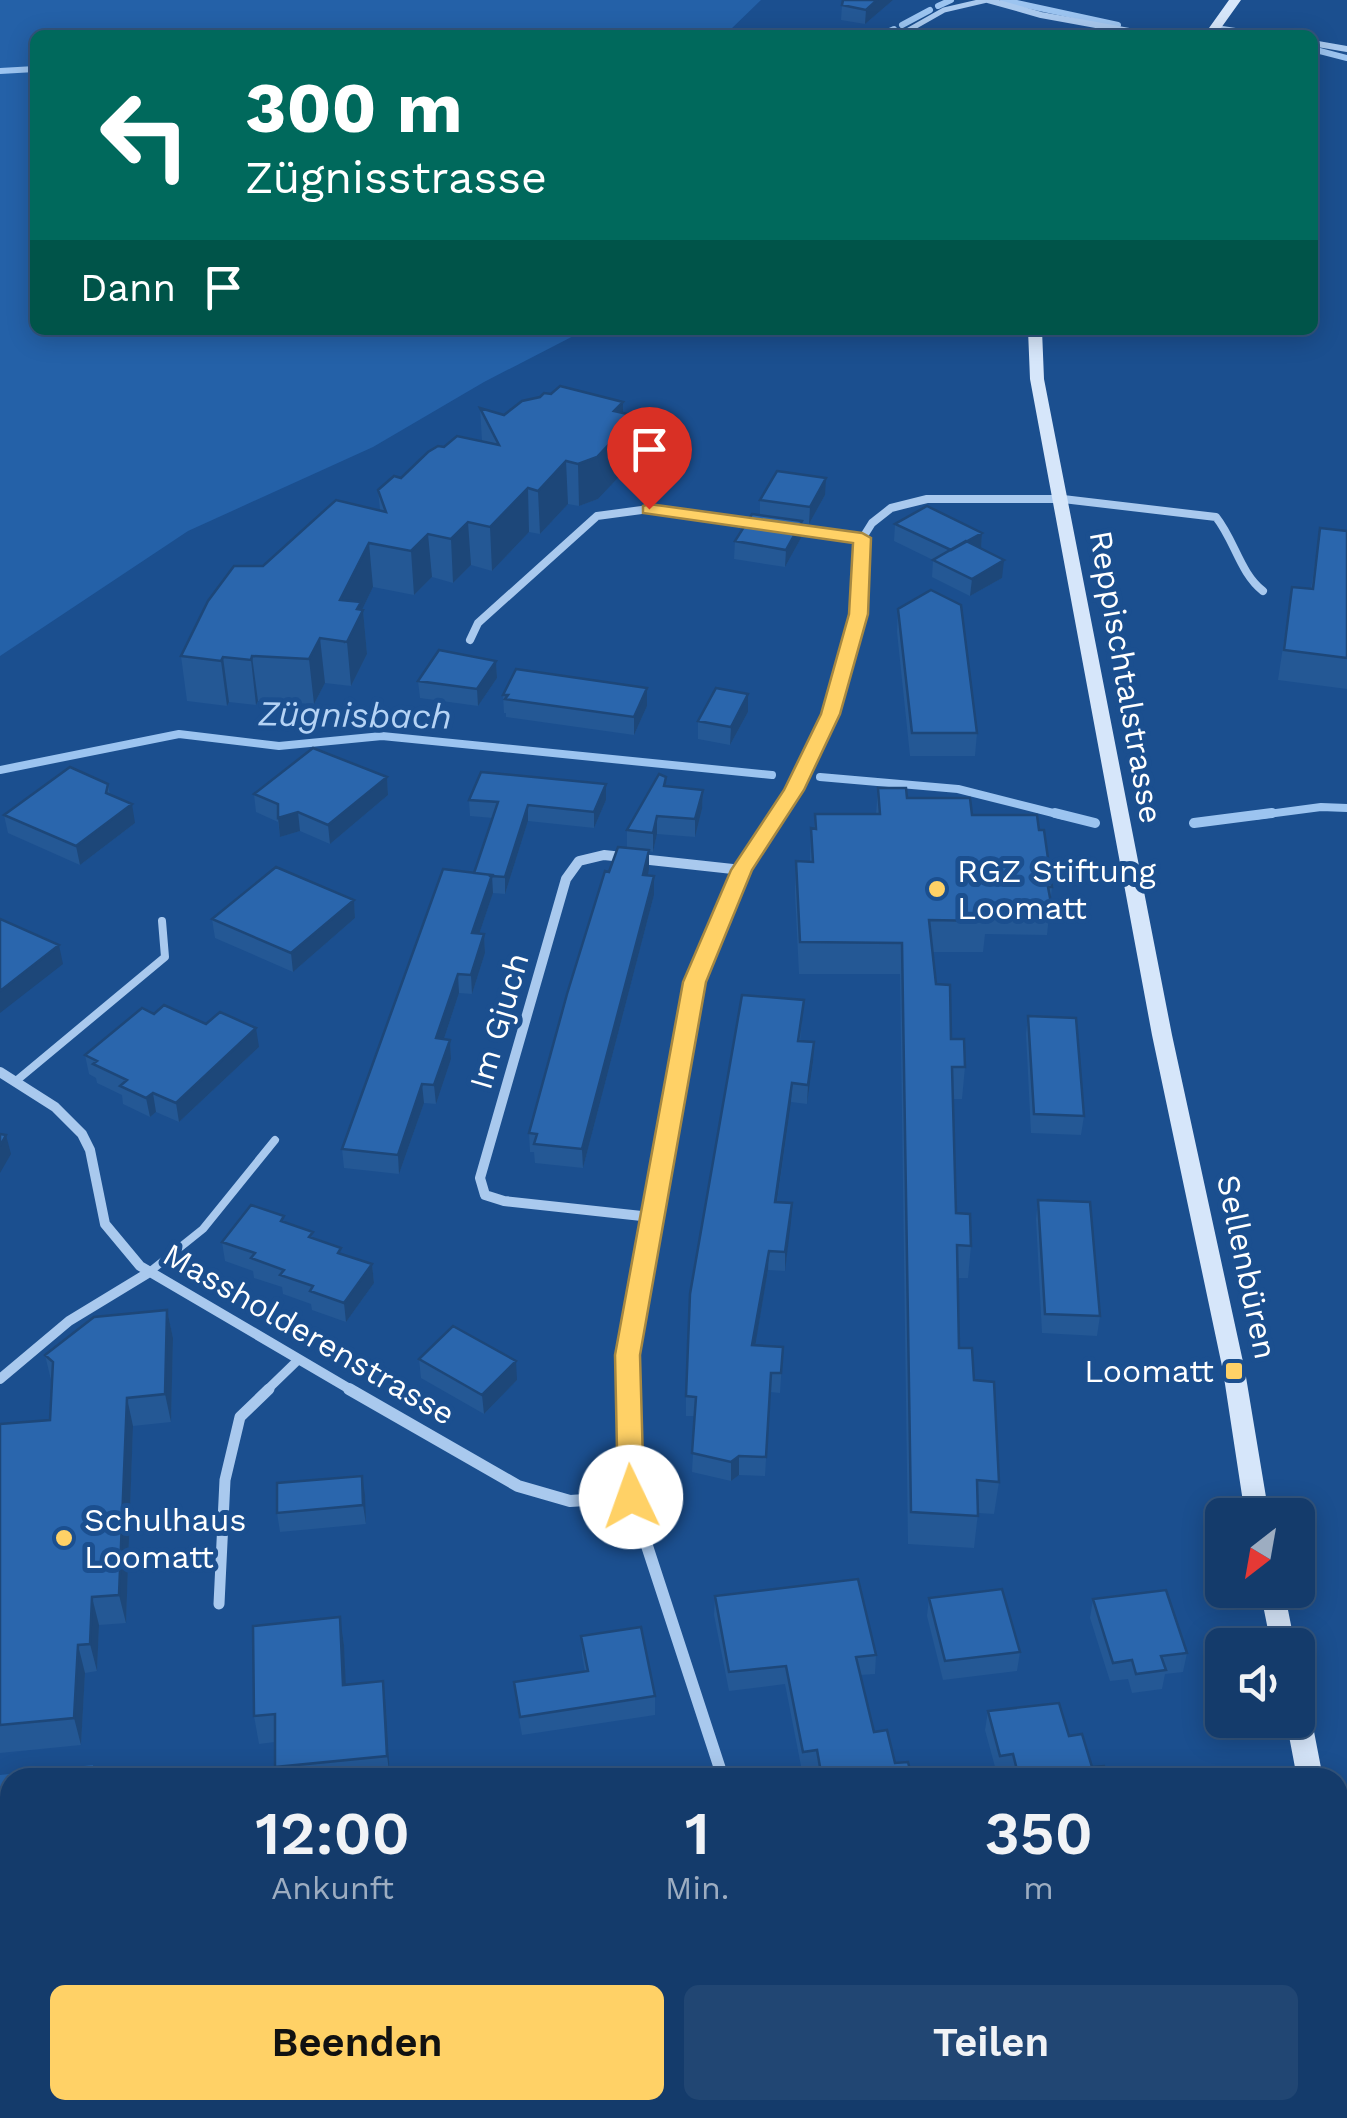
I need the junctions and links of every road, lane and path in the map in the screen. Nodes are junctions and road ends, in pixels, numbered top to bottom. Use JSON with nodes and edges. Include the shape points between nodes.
{"nodes":[{"id":1,"x":988,"y":0,"type":"edge"},
{"id":2,"x":1234,"y":0,"type":"edge"},
{"id":3,"x":909,"y":30,"type":"edge"},
{"id":4,"x":1124,"y":30,"type":"edge"},
{"id":5,"x":1214,"y":30,"type":"edge"},
{"id":6,"x":1318,"y":44,"type":"edge"},
{"id":7,"x":1347,"y":48,"type":"edge"},
{"id":8,"x":1034,"y":335,"type":"edge"},
{"id":9,"x":1062,"y":498,"type":"junction"},
{"id":10,"x":862,"y":538,"type":"junction"},
{"id":11,"x":1263,"y":591,"type":"dead end"},
{"id":12,"x":470,"y":640,"type":"dead end"},
{"id":13,"x":742,"y":870,"type":"junction"},
{"id":14,"x":162,"y":921,"type":"dead end"},
{"id":15,"x":1162,"y":1036,"type":"joint"},
{"id":16,"x":0,"y":1072,"type":"edge"},
{"id":17,"x":16,"y":1081,"type":"junction"},
{"id":18,"x":274,"y":1140,"type":"dead end"},
{"id":19,"x":651,"y":1217,"type":"junction"},
{"id":20,"x":148,"y":1273,"type":"junction"},
{"id":21,"x":298,"y":1360,"type":"junction"},
{"id":22,"x":0,"y":1378,"type":"edge"},
{"id":23,"x":631,"y":1497,"type":"junction"},
{"id":24,"x":1254,"y":1498,"type":"edge"},
{"id":25,"x":219,"y":1604,"type":"dead end"},
{"id":26,"x":1302,"y":1738,"type":"edge"},
{"id":27,"x":720,"y":1768,"type":"edge"},
{"id":28,"x":1308,"y":1768,"type":"edge"}],
"edges":[{"from":1,"to":3,"type":"lane","via":[[944,10]]},
{"from":1,"to":4,"type":"street"},
{"from":2,"to":5,"type":"main road"},
{"from":6,"to":7,"type":"street"},
{"from":8,"to":9,"type":"main road","name":"Reppischtalstrasse"},
{"from":9,"to":10,"type":"street","via":[[927,499],[892,508]]},
{"from":9,"to":11,"type":"street","via":[[1216,516],[1233,538],[1248,580]]},
{"from":9,"to":15,"type":"main road","name":"Reppischtalstrasse"},
{"from":10,"to":12,"type":"street","via":[[649,509],[597,516],[478,623]]},
{"from":10,"to":13,"type":"street","via":[[858,614],[830,714],[794,790]]},
{"from":13,"to":19,"type":"street","via":[[694,982]]},
{"from":13,"to":19,"type":"street","name":"Im Gjuch","via":[[604,855],[579,861],[566,879],[480,1178],[485,1195],[504,1201]]},
{"from":14,"to":17,"type":"lane","via":[[165,957]]},
{"from":15,"to":24,"type":"main road","name":"Sellenbüren"},
{"from":16,"to":17,"type":"street","name":"Massholderenstrasse"},
{"from":17,"to":20,"type":"street","name":"Massholderenstrasse","via":[[83,1135],[107,1227]]},
{"from":18,"to":20,"type":"lane","via":[[203,1229]]},
{"from":19,"to":23,"type":"street","via":[[628,1355]]},
{"from":20,"to":21,"type":"street","name":"Massholderenstrasse"},
{"from":20,"to":22,"type":"street","via":[[70,1321]]},
{"from":21,"to":23,"type":"street","name":"Massholderenstrasse","via":[[518,1486],[570,1501]]},
{"from":21,"to":25,"type":"street","via":[[240,1417],[225,1480]]},
{"from":23,"to":27,"type":"street"},
{"from":26,"to":28,"type":"main road"}]}
